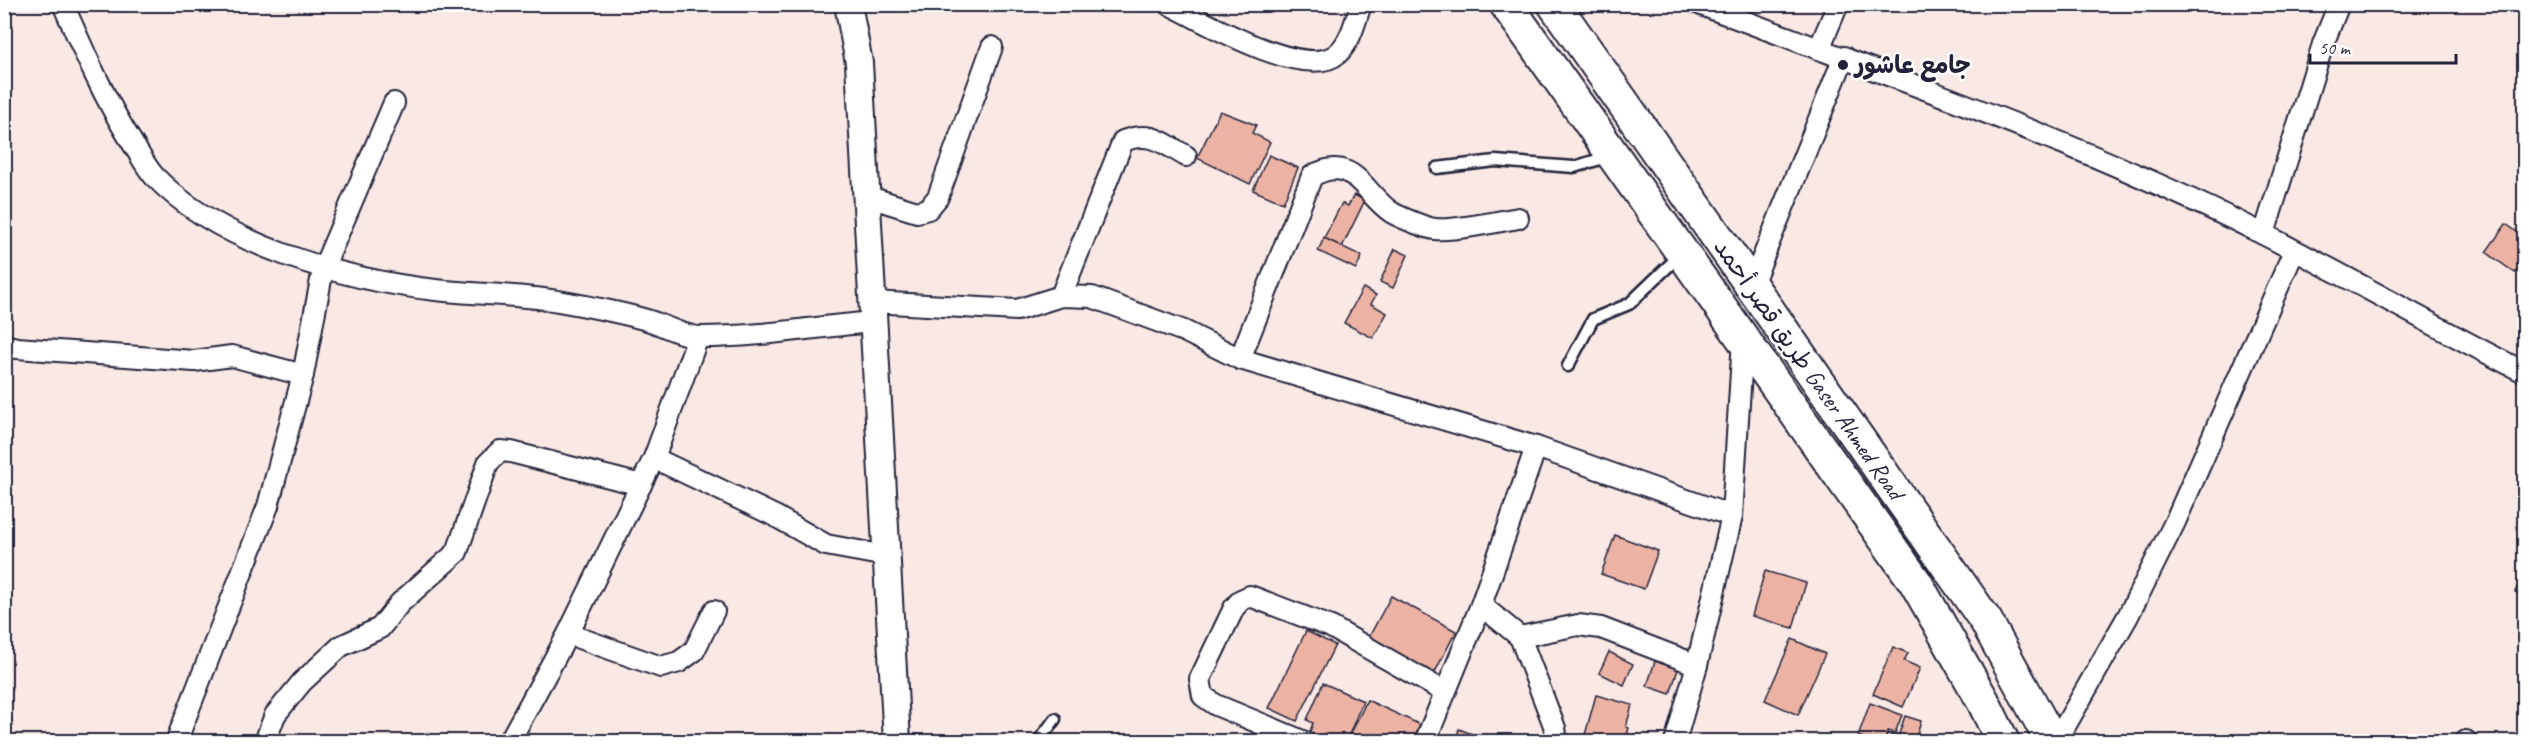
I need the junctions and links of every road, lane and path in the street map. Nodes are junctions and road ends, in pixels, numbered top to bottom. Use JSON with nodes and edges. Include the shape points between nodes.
{"nodes":[{"id":1,"x":63,"y":4,"type":"edge"},
{"id":2,"x":848,"y":4,"type":"edge"},
{"id":3,"x":1169,"y":4,"type":"edge"},
{"id":4,"x":1361,"y":4,"type":"edge"},
{"id":5,"x":1506,"y":4,"type":"edge"},
{"id":6,"x":1554,"y":4,"type":"edge"},
{"id":7,"x":1699,"y":4,"type":"edge"},
{"id":8,"x":1839,"y":4,"type":"edge"},
{"id":9,"x":2339,"y":4,"type":"edge"},
{"id":10,"x":992,"y":47,"type":"dead end"},
{"id":11,"x":1819,"y":49,"type":"junction"},
{"id":12,"x":1844,"y":57,"type":"junction"},
{"id":13,"x":394,"y":103,"type":"dead end"},
{"id":14,"x":1613,"y":155,"type":"junction"},
{"id":15,"x":1186,"y":156,"type":"dead end"},
{"id":16,"x":1437,"y":168,"type":"dead end"},
{"id":17,"x":866,"y":195,"type":"junction"},
{"id":18,"x":1518,"y":219,"type":"dead end"},
{"id":19,"x":2264,"y":234,"type":"junction"},
{"id":20,"x":2294,"y":251,"type":"junction"},
{"id":21,"x":1682,"y":253,"type":"junction"},
{"id":22,"x":323,"y":269,"type":"junction"},
{"id":23,"x":1751,"y":287,"type":"junction"},
{"id":24,"x":1061,"y":296,"type":"junction"},
{"id":25,"x":872,"y":312,"type":"junction"},
{"id":26,"x":698,"y":337,"type":"junction"},
{"id":27,"x":1743,"y":339,"type":"junction"},
{"id":28,"x":4,"y":345,"type":"edge"},
{"id":29,"x":1240,"y":359,"type":"junction"},
{"id":30,"x":1568,"y":366,"type":"dead end"},
{"id":31,"x":2524,"y":372,"type":"edge"},
{"id":32,"x":303,"y":375,"type":"junction"},
{"id":33,"x":1536,"y":447,"type":"junction"},
{"id":34,"x":654,"y":458,"type":"junction"},
{"id":35,"x":641,"y":485,"type":"junction"},
{"id":36,"x":1732,"y":516,"type":"junction"},
{"id":37,"x":886,"y":556,"type":"junction"},
{"id":38,"x":1481,"y":605,"type":"junction"},
{"id":39,"x":714,"y":611,"type":"dead end"},
{"id":40,"x":568,"y":634,"type":"junction"},
{"id":41,"x":1520,"y":637,"type":"junction"},
{"id":42,"x":1697,"y":665,"type":"junction"},
{"id":43,"x":1445,"y":692,"type":"junction"},
{"id":44,"x":1055,"y":719,"type":"dead end"},
{"id":45,"x":176,"y":741,"type":"edge"},
{"id":46,"x":265,"y":741,"type":"edge"},
{"id":47,"x":509,"y":741,"type":"edge"},
{"id":48,"x":897,"y":741,"type":"edge"},
{"id":49,"x":1038,"y":741,"type":"edge"},
{"id":50,"x":1305,"y":741,"type":"edge"},
{"id":51,"x":1425,"y":741,"type":"edge"},
{"id":52,"x":1557,"y":741,"type":"edge"},
{"id":53,"x":1675,"y":741,"type":"edge"},
{"id":54,"x":2003,"y":741,"type":"edge"},
{"id":55,"x":2054,"y":741,"type":"edge"}],
"edges":[{"from":1,"to":22,"type":"street","via":[[96,77],[153,175],[210,219]]},
{"from":2,"to":17,"type":"street","via":[[859,63]]},
{"from":3,"to":4,"type":"street","via":[[1263,51],[1316,63],[1335,56],[1347,42]]},
{"from":5,"to":14,"type":"main road","name":"طريق قصر أحمد Gaser Ahmed Road"},
{"from":6,"to":23,"type":"main road","name":"طريق قصر أحمد Gaser Ahmed Road"},
{"from":7,"to":11,"type":"street"},
{"from":8,"to":11,"type":"street"},
{"from":9,"to":19,"type":"street"},
{"from":10,"to":17,"type":"street","via":[[938,197],[928,208],[917,212]]},
{"from":11,"to":12,"type":"street"},
{"from":12,"to":19,"type":"street","via":[[2136,175]]},
{"from":12,"to":23,"type":"street"},
{"from":13,"to":22,"type":"street"},
{"from":14,"to":16,"type":"lane","via":[[1575,167],[1495,161]]},
{"from":14,"to":21,"type":"main road","name":"طريق قصر أحمد Gaser Ahmed Road"},
{"from":15,"to":24,"type":"street","via":[[1151,136],[1123,141]]},
{"from":17,"to":25,"type":"street"},
{"from":18,"to":29,"type":"street","via":[[1434,229],[1391,212],[1366,186],[1342,169],[1324,169],[1312,176]]},
{"from":19,"to":20,"type":"street"},
{"from":20,"to":31,"type":"street"},
{"from":20,"to":55,"type":"street","via":[[2175,522],[2128,616]]},
{"from":21,"to":27,"type":"main road","name":"طريق قصر أحمد Gaser Ahmed Road"},
{"from":21,"to":30,"type":"lane","via":[[1629,304],[1593,318]]},
{"from":22,"to":26,"type":"street","via":[[369,281],[553,300],[617,311]]},
{"from":22,"to":32,"type":"street"},
{"from":23,"to":55,"type":"main road","name":"طريق قصر أحمد Gaser Ahmed Road","via":[[1986,621]]},
{"from":24,"to":25,"type":"street","via":[[1017,310]]},
{"from":24,"to":29,"type":"street","via":[[1092,297],[1184,331]]},
{"from":25,"to":26,"type":"street","via":[[744,335]]},
{"from":25,"to":37,"type":"street"},
{"from":26,"to":34,"type":"street"},
{"from":27,"to":36,"type":"street"},
{"from":27,"to":54,"type":"main road","name":"طريق قصر أحمد Gaser Ahmed Road","via":[[1916,583]]},
{"from":28,"to":32,"type":"street","via":[[194,361],[232,356]]},
{"from":29,"to":33,"type":"street"},
{"from":32,"to":45,"type":"street","via":[[268,506]]},
{"from":33,"to":36,"type":"street"},
{"from":33,"to":38,"type":"street"},
{"from":34,"to":35,"type":"street"},
{"from":34,"to":37,"type":"street","via":[[826,545]]},
{"from":35,"to":40,"type":"street"},
{"from":35,"to":46,"type":"street","via":[[500,451],[489,463],[457,552],[400,603],[380,628],[341,646],[302,682],[275,715]]},
{"from":36,"to":42,"type":"street"},
{"from":37,"to":48,"type":"street"},
{"from":38,"to":41,"type":"street"},
{"from":38,"to":43,"type":"street"},
{"from":39,"to":40,"type":"street","via":[[694,651],[680,662],[661,667]]},
{"from":40,"to":47,"type":"street"},
{"from":41,"to":42,"type":"street","via":[[1578,625],[1601,628]]},
{"from":41,"to":52,"type":"street"},
{"from":42,"to":53,"type":"street"},
{"from":43,"to":50,"type":"street","via":[[1331,627],[1250,596],[1234,608],[1200,679],[1203,696]]},
{"from":43,"to":51,"type":"street"},
{"from":44,"to":49,"type":"lane"}]}
